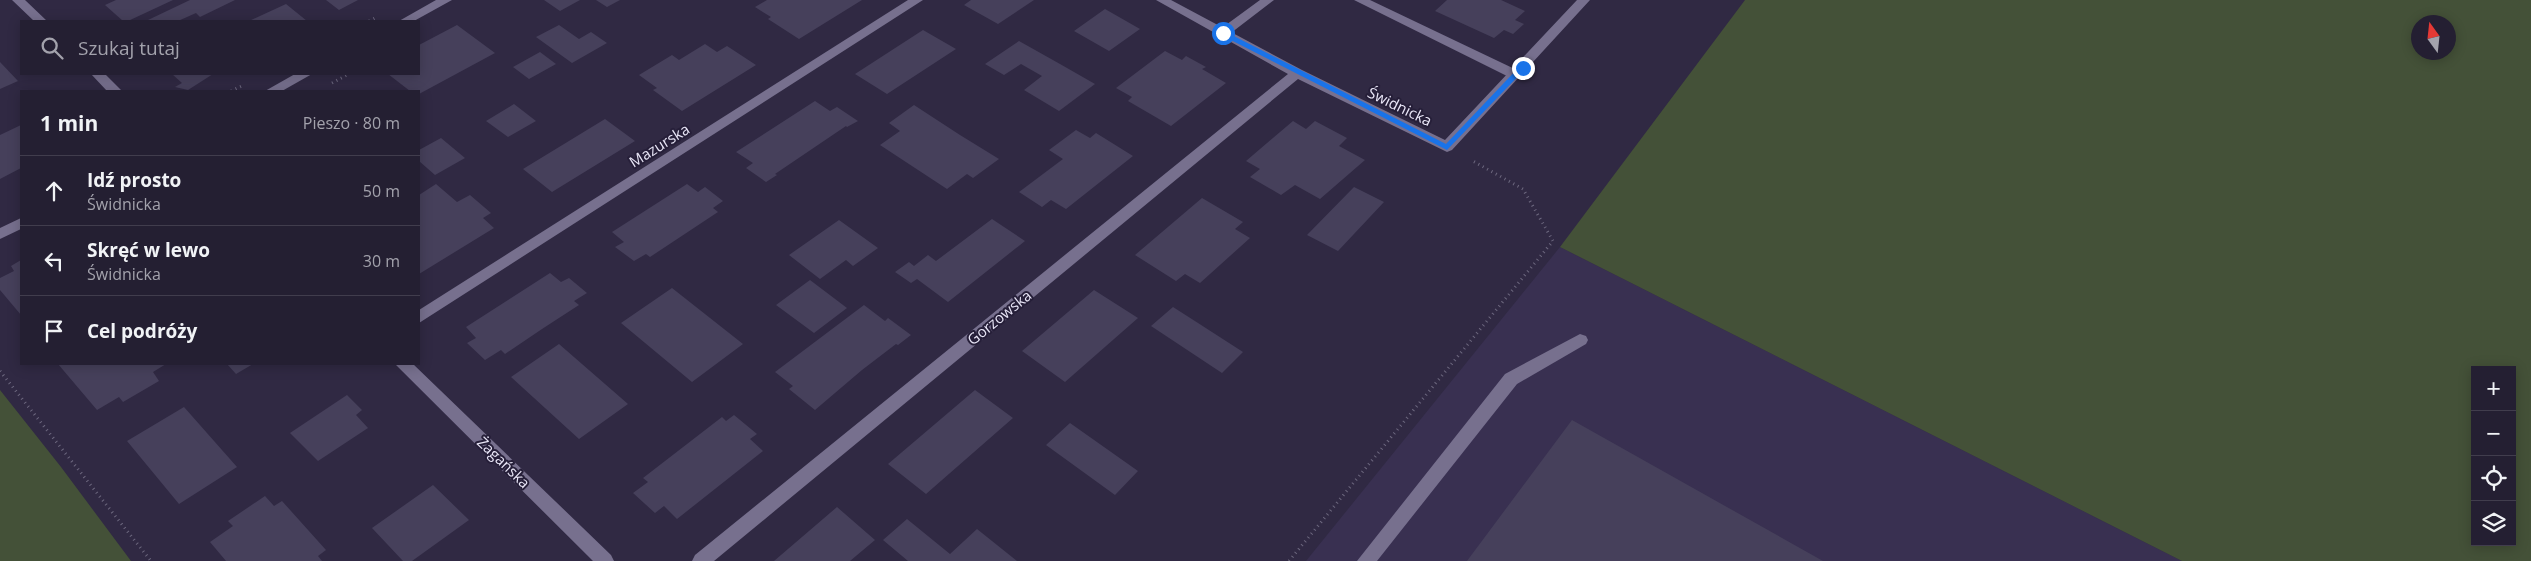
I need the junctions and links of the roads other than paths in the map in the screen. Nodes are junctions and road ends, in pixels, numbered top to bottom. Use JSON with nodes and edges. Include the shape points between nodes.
{"nodes":[{"id":1,"x":18,"y":0,"type":"edge"},
{"id":2,"x":446,"y":0,"type":"edge"},
{"id":3,"x":917,"y":0,"type":"edge"},
{"id":4,"x":1162,"y":0,"type":"edge"},
{"id":5,"x":1268,"y":0,"type":"edge"},
{"id":6,"x":1360,"y":0,"type":"edge"},
{"id":7,"x":1584,"y":0,"type":"edge"},
{"id":8,"x":40,"y":20,"type":"edge"},
{"id":9,"x":407,"y":20,"type":"edge"},
{"id":10,"x":1223,"y":33,"type":"junction"},
{"id":11,"x":1297,"y":72,"type":"junction"},
{"id":12,"x":98,"y":75,"type":"edge"},
{"id":13,"x":303,"y":75,"type":"edge"},
{"id":14,"x":1516,"y":75,"type":"junction"},
{"id":15,"x":114,"y":90,"type":"edge"},
{"id":16,"x":274,"y":90,"type":"edge"},
{"id":17,"x":20,"y":224,"type":"edge"},
{"id":18,"x":0,"y":234,"type":"edge"},
{"id":19,"x":420,"y":316,"type":"edge"},
{"id":20,"x":1580,"y":340,"type":"dead end"},
{"id":21,"x":403,"y":365,"type":"edge"},
{"id":22,"x":606,"y":561,"type":"edge"},
{"id":23,"x":701,"y":561,"type":"edge"},
{"id":24,"x":1366,"y":561,"type":"edge"}],
"edges":[{"from":1,"to":8,"type":"street"},
{"from":2,"to":9,"type":"street"},
{"from":3,"to":19,"type":"street","name":"Mazurska"},
{"from":4,"to":10,"type":"street","name":"Świdnicka"},
{"from":5,"to":10,"type":"street"},
{"from":6,"to":14,"type":"street"},
{"from":7,"to":14,"type":"street"},
{"from":10,"to":11,"type":"street","name":"Świdnicka"},
{"from":11,"to":14,"type":"street","name":"Świdnicka","via":[[1447,147]]},
{"from":11,"to":23,"type":"street","name":"Gorzowska"},
{"from":12,"to":15,"type":"street"},
{"from":13,"to":16,"type":"street"},
{"from":17,"to":18,"type":"street"},
{"from":20,"to":24,"type":"street","via":[[1511,379]]},
{"from":21,"to":22,"type":"street","name":"Żagańska"}]}
